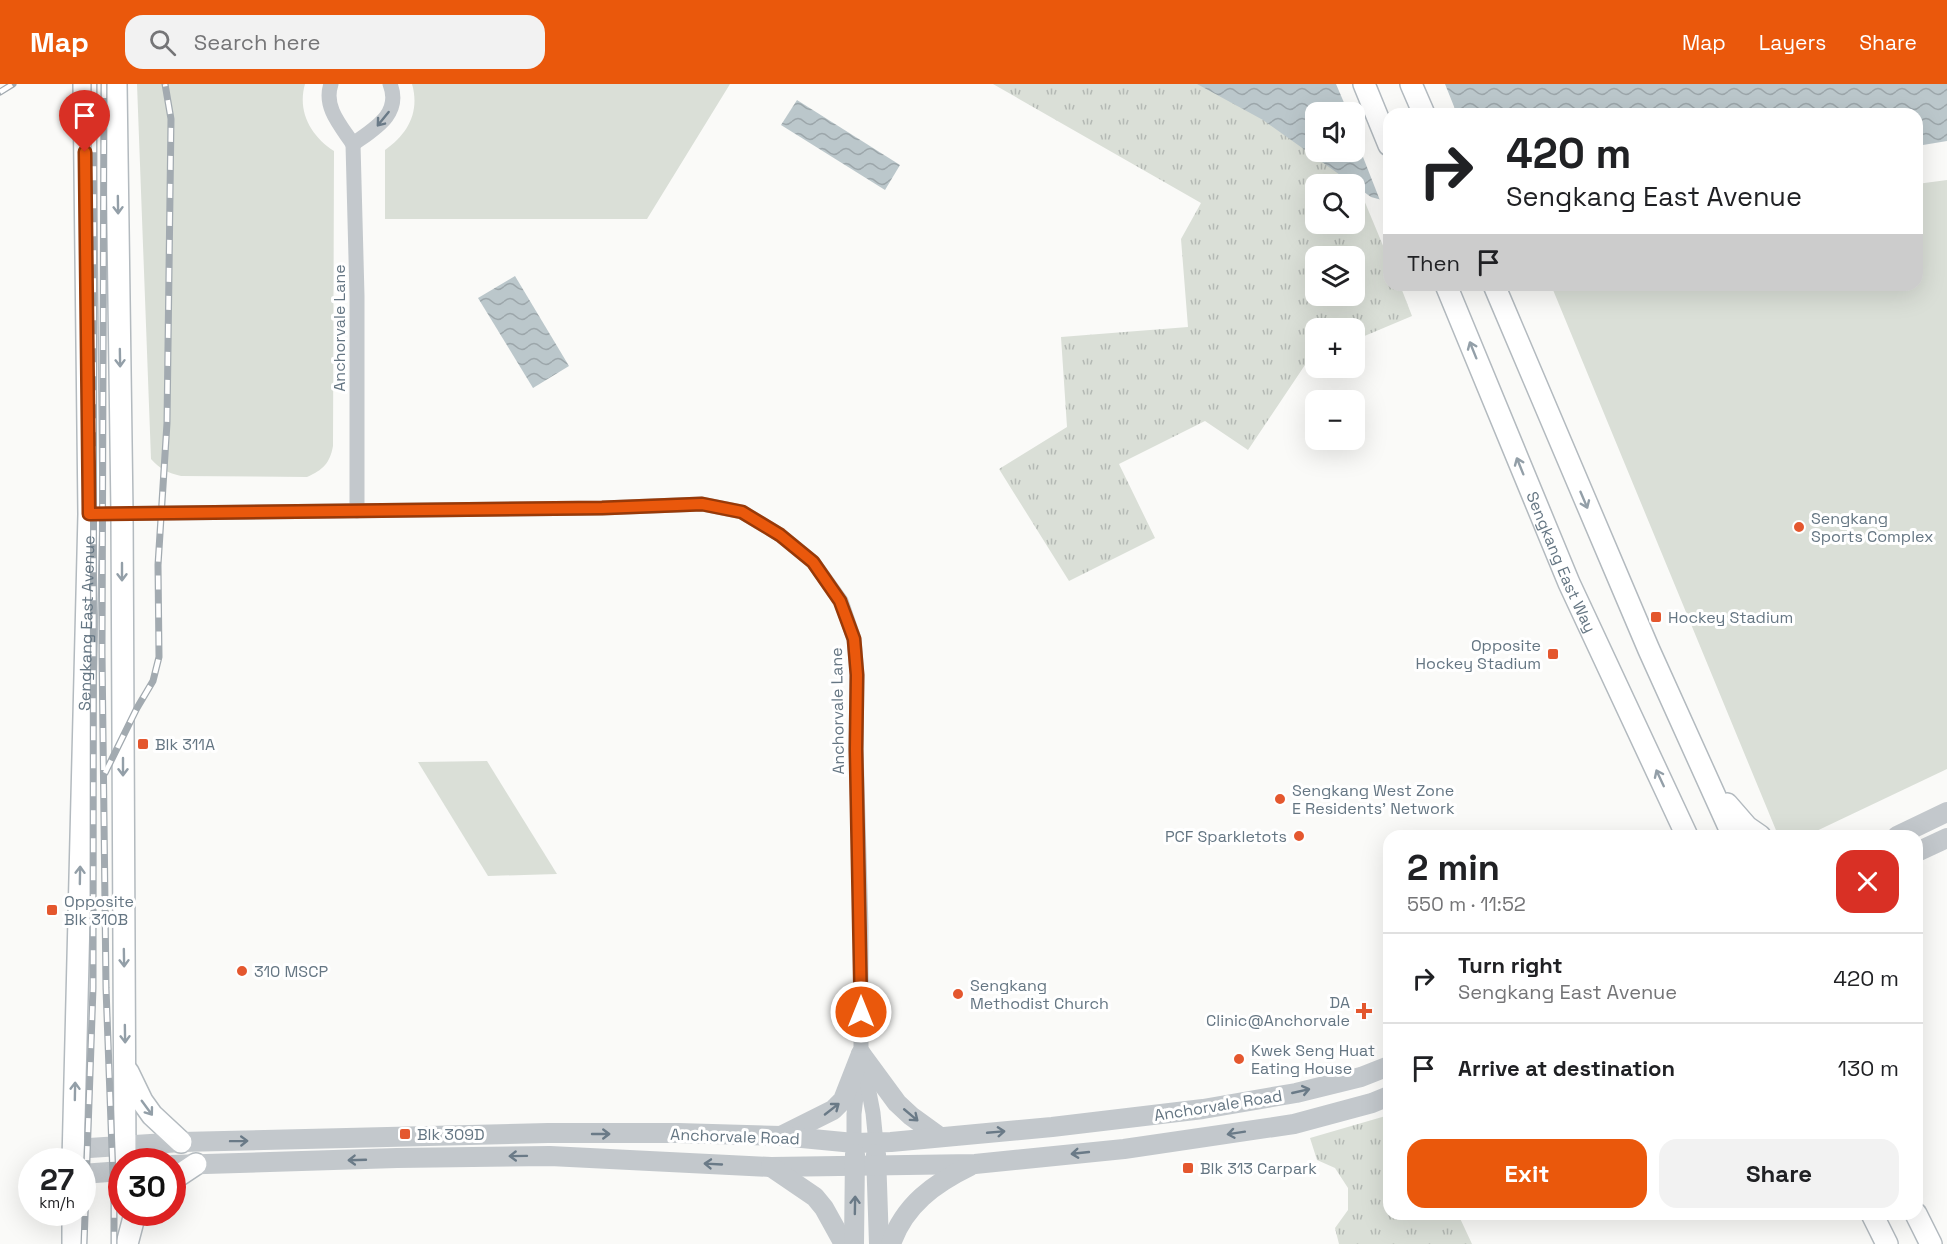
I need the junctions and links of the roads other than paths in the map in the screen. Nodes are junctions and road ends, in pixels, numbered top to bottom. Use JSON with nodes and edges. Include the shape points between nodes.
{"nodes":[{"id":1,"x":84,"y":84,"type":"edge"},
{"id":2,"x":116,"y":84,"type":"edge"},
{"id":3,"x":331,"y":84,"type":"edge"},
{"id":4,"x":390,"y":84,"type":"edge"},
{"id":5,"x":1364,"y":84,"type":"edge"},
{"id":6,"x":1412,"y":84,"type":"edge"},
{"id":7,"x":1422,"y":108,"type":"edge"},
{"id":8,"x":1383,"y":130,"type":"edge"},
{"id":9,"x":353,"y":144,"type":"junction"},
{"id":10,"x":1448,"y":291,"type":"edge"},
{"id":11,"x":1497,"y":291,"type":"edge"},
{"id":12,"x":357,"y":511,"type":"junction"},
{"id":13,"x":122,"y":513,"type":"junction"},
{"id":14,"x":89,"y":514,"type":"junction"},
{"id":15,"x":1710,"y":783,"type":"junction"},
{"id":16,"x":1947,"y":812,"type":"edge"},
{"id":17,"x":1683,"y":830,"type":"edge"},
{"id":18,"x":1730,"y":830,"type":"edge"},
{"id":19,"x":1751,"y":830,"type":"edge"},
{"id":20,"x":1910,"y":830,"type":"edge"},
{"id":21,"x":1947,"y":838,"type":"edge"},
{"id":22,"x":1923,"y":849,"type":"edge"},
{"id":23,"x":861,"y":1054,"type":"junction"},
{"id":24,"x":125,"y":1065,"type":"junction"},
{"id":25,"x":1383,"y":1068,"type":"edge"},
{"id":26,"x":1383,"y":1098,"type":"edge"},
{"id":27,"x":781,"y":1136,"type":"junction"},
{"id":28,"x":940,"y":1137,"type":"junction"},
{"id":29,"x":181,"y":1142,"type":"junction"},
{"id":30,"x":854,"y":1143,"type":"junction"},
{"id":31,"x":876,"y":1143,"type":"junction"},
{"id":32,"x":74,"y":1148,"type":"edge"},
{"id":33,"x":125,"y":1148,"type":"edge"},
{"id":34,"x":150,"y":1148,"type":"edge"},
{"id":35,"x":196,"y":1164,"type":"junction"},
{"id":36,"x":975,"y":1164,"type":"junction"},
{"id":37,"x":186,"y":1165,"type":"edge"},
{"id":38,"x":856,"y":1166,"type":"junction"},
{"id":39,"x":877,"y":1166,"type":"junction"},
{"id":40,"x":771,"y":1167,"type":"junction"},
{"id":41,"x":186,"y":1170,"type":"edge"},
{"id":42,"x":1875,"y":1220,"type":"edge"},
{"id":43,"x":1919,"y":1220,"type":"edge"},
{"id":44,"x":73,"y":1226,"type":"edge"},
{"id":45,"x":125,"y":1226,"type":"edge"},
{"id":46,"x":131,"y":1226,"type":"edge"},
{"id":47,"x":73,"y":1244,"type":"edge"},
{"id":48,"x":126,"y":1244,"type":"edge"},
{"id":49,"x":844,"y":1244,"type":"edge"},
{"id":50,"x":854,"y":1244,"type":"edge"},
{"id":51,"x":879,"y":1244,"type":"edge"},
{"id":52,"x":891,"y":1244,"type":"edge"},
{"id":53,"x":1887,"y":1244,"type":"edge"},
{"id":54,"x":1931,"y":1244,"type":"edge"}],
"edges":[{"from":1,"to":14,"type":"main road","name":"Sengkang East Avenue"},
{"from":2,"to":13,"type":"main road","name":"Sengkang East Avenue","one_way":true},
{"from":3,"to":9,"type":"street","via":[[328,92],[333,114]]},
{"from":4,"to":9,"type":"street","one_way":true,"via":[[394,94],[388,116]]},
{"from":5,"to":8,"type":"main road"},
{"from":6,"to":7,"type":"main road"},
{"from":9,"to":12,"type":"street","name":"Anchorvale Lane"},
{"from":17,"to":10,"type":"main road","name":"Sengkang East Way","one_way":true,"via":[[1569,583]]},
{"from":11,"to":15,"type":"main road","one_way":true,"via":[[1661,678]]},
{"from":12,"to":13,"type":"street","name":"Anchorvale Lane"},
{"from":12,"to":23,"type":"street","name":"Anchorvale Lane","via":[[702,504],[742,512],[780,535],[813,562],[840,601],[855,648]]},
{"from":13,"to":14,"type":"street","name":"Anchorvale Lane"},
{"from":13,"to":24,"type":"main road","name":"Sengkang East Avenue","one_way":true},
{"from":32,"to":14,"type":"main road","name":"Sengkang East Avenue","one_way":true},
{"from":15,"to":18,"type":"main road"},
{"from":15,"to":19,"type":"main road"},
{"from":16,"to":20,"type":"street"},
{"from":21,"to":22,"type":"street"},
{"from":27,"to":23,"type":"street","one_way":true,"via":[[833,1110],[843,1100]]},
{"from":23,"to":28,"type":"street","one_way":true,"via":[[897,1103]]},
{"from":23,"to":30,"type":"street","name":"Anchorvale Lane"},
{"from":23,"to":31,"type":"street","name":"Anchorvale Lane"},
{"from":24,"to":29,"type":"main road","one_way":true,"via":[[152,1115]]},
{"from":24,"to":33,"type":"main road","name":"Sengkang East Avenue"},
{"from":28,"to":25,"type":"street","name":"Anchorvale Road","one_way":true,"via":[[1203,1109],[1296,1093]]},
{"from":26,"to":36,"type":"street","name":"Anchorvale Road","one_way":true,"via":[[1294,1124],[1124,1149]]},
{"from":29,"to":27,"type":"street","name":"Anchorvale Road","one_way":true,"via":[[548,1133]]},
{"from":27,"to":30,"type":"street","name":"Anchorvale Road"},
{"from":28,"to":31,"type":"street","name":"Anchorvale Road"},
{"from":29,"to":34,"type":"street","name":"Anchorvale Road"},
{"from":30,"to":31,"type":"street","name":"Anchorvale Road"},
{"from":30,"to":38,"type":"street"},
{"from":31,"to":39,"type":"street"},
{"from":35,"to":37,"type":"street","name":"Anchorvale Road"},
{"from":40,"to":35,"type":"street","name":"Anchorvale Road","one_way":true,"via":[[550,1156]]},
{"from":35,"to":41,"type":"main road"},
{"from":36,"to":39,"type":"street","name":"Anchorvale Road"},
{"from":36,"to":52,"type":"street","via":[[943,1179],[916,1201]]},
{"from":38,"to":39,"type":"street","name":"Anchorvale Road"},
{"from":38,"to":40,"type":"street","name":"Anchorvale Road"},
{"from":50,"to":38,"type":"street","one_way":true},
{"from":39,"to":51,"type":"street"},
{"from":40,"to":49,"type":"street","via":[[815,1197]]},
{"from":42,"to":53,"type":"main road"},
{"from":43,"to":54,"type":"main road"},
{"from":44,"to":47,"type":"main road"},
{"from":45,"to":48,"type":"main road"},
{"from":46,"to":48,"type":"main road"}]}
